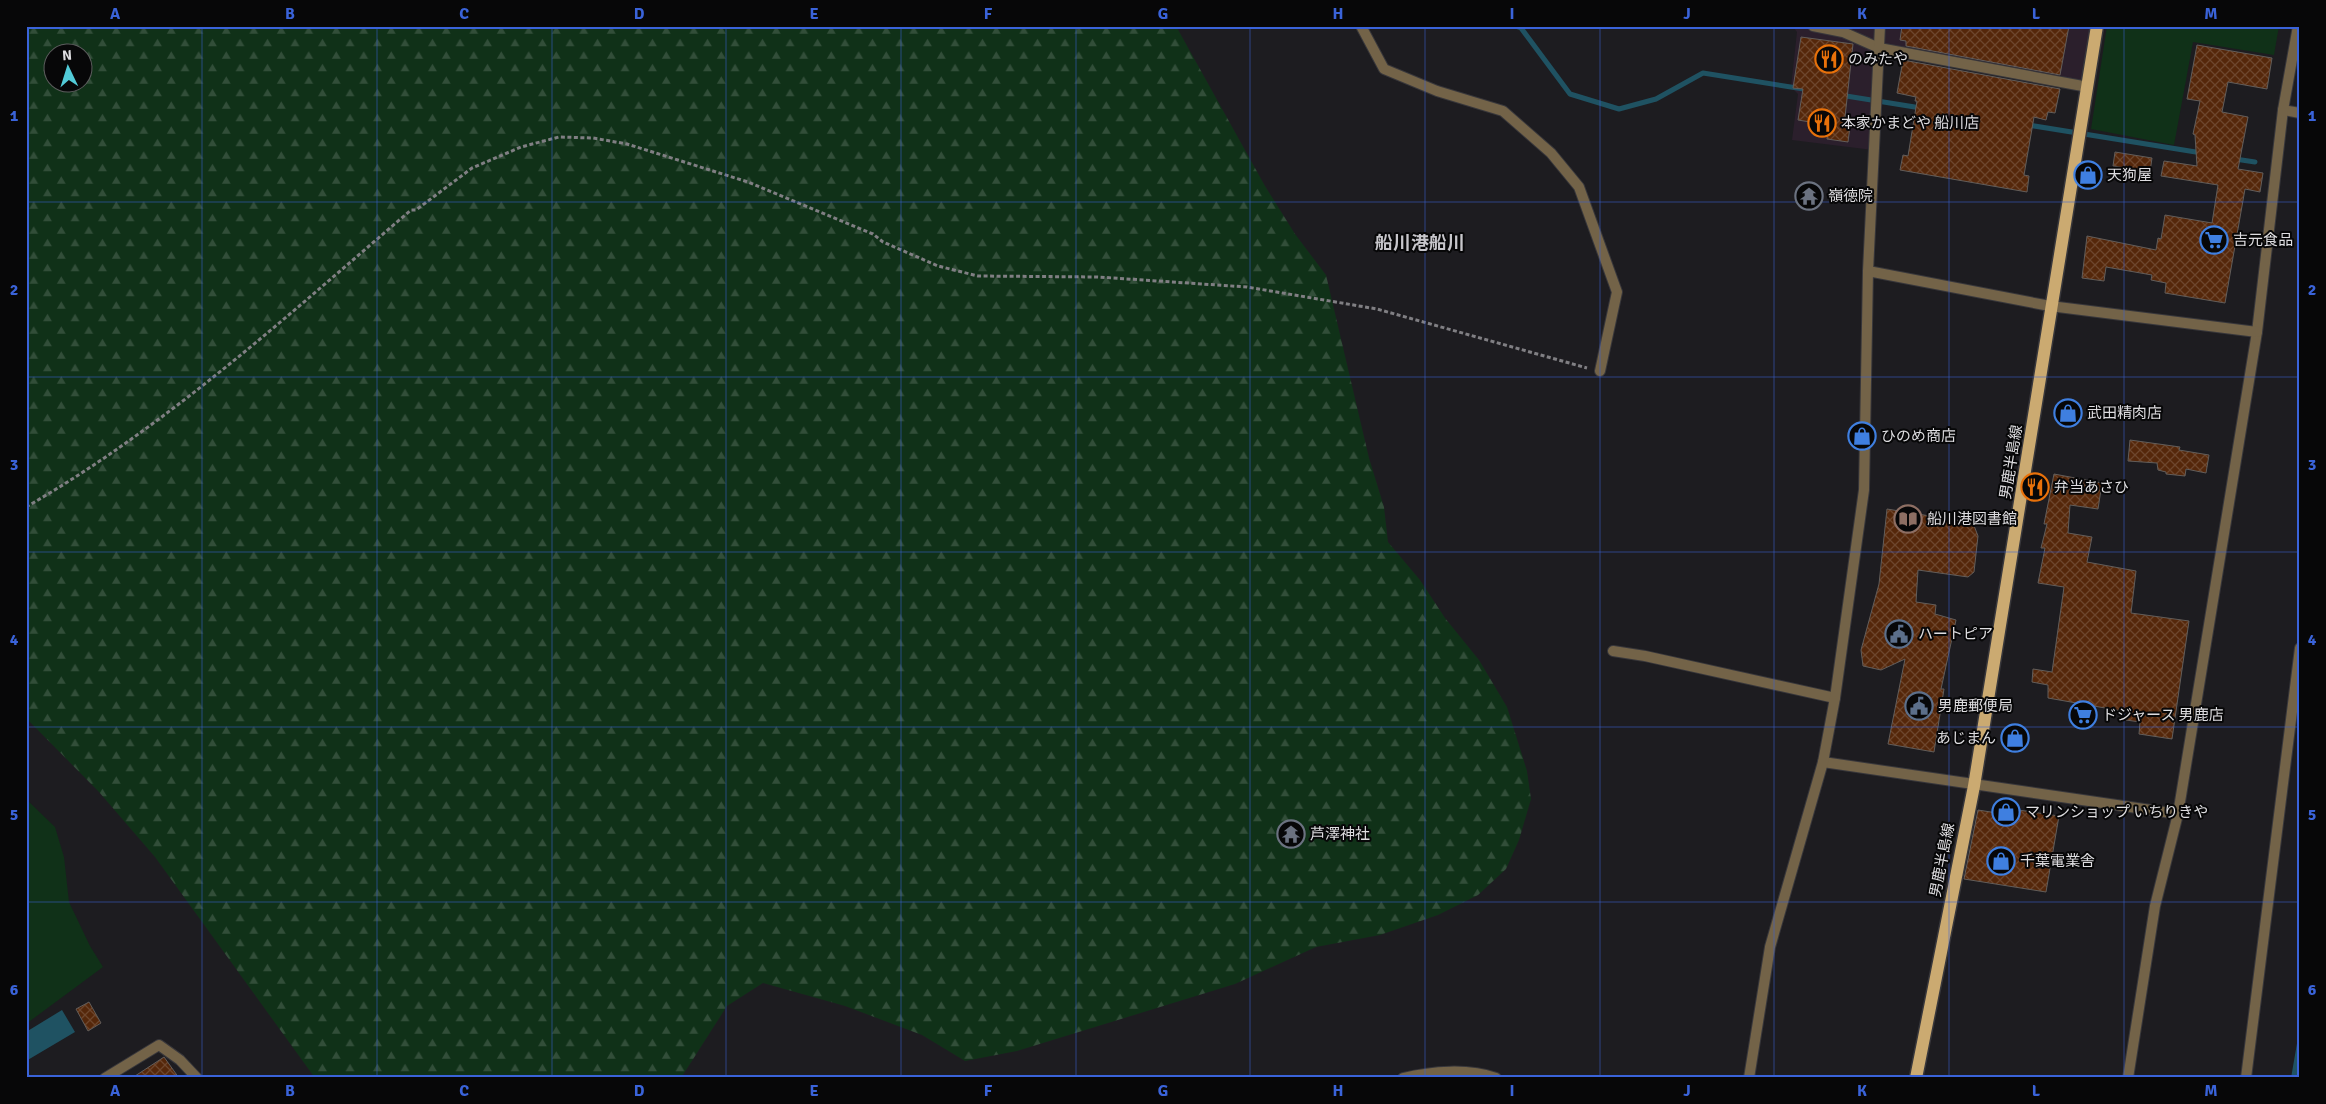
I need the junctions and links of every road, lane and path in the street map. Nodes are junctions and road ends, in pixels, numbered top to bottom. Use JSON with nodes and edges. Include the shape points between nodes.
{"nodes":[{"id":1,"x":1361,"y":26,"type":"edge"},
{"id":2,"x":1813,"y":26,"type":"edge"},
{"id":3,"x":1880,"y":26,"type":"edge"},
{"id":4,"x":2097,"y":26,"type":"edge"},
{"id":5,"x":2298,"y":26,"type":"edge"},
{"id":6,"x":1879,"y":48,"type":"junction"},
{"id":7,"x":2088,"y":87,"type":"junction"},
{"id":8,"x":2283,"y":110,"type":"junction"},
{"id":9,"x":2300,"y":113,"type":"edge"},
{"id":10,"x":1868,"y":271,"type":"junction"},
{"id":11,"x":2050,"y":306,"type":"junction"},
{"id":12,"x":2257,"y":332,"type":"junction"},
{"id":13,"x":1600,"y":371,"type":"joint"},
{"id":14,"x":26,"y":506,"type":"edge"},
{"id":15,"x":2300,"y":648,"type":"edge"},
{"id":16,"x":1613,"y":651,"type":"dead end"},
{"id":17,"x":1836,"y":698,"type":"junction"},
{"id":18,"x":2289,"y":726,"type":"junction"},
{"id":19,"x":2300,"y":727,"type":"edge"},
{"id":20,"x":1823,"y":762,"type":"junction"},
{"id":21,"x":1974,"y":786,"type":"junction"},
{"id":22,"x":2178,"y":814,"type":"junction"},
{"id":23,"x":106,"y":1078,"type":"edge"},
{"id":24,"x":197,"y":1078,"type":"edge"},
{"id":25,"x":1403,"y":1078,"type":"edge"},
{"id":26,"x":1496,"y":1078,"type":"edge"},
{"id":27,"x":1749,"y":1078,"type":"edge"},
{"id":28,"x":1916,"y":1078,"type":"edge"},
{"id":29,"x":2128,"y":1078,"type":"edge"},
{"id":30,"x":2246,"y":1078,"type":"edge"}],
"edges":[{"from":1,"to":13,"type":"street","via":[[1384,69],[1437,91],[1503,111],[1551,152],[1578,187],[1617,292]]},
{"from":2,"to":6,"type":"street","via":[[1843,32]]},
{"from":3,"to":6,"type":"street"},
{"from":4,"to":7,"type":"main road","name":"男鹿半島線"},
{"from":5,"to":8,"type":"street"},
{"from":6,"to":7,"type":"street"},
{"from":6,"to":10,"type":"street"},
{"from":7,"to":11,"type":"main road","name":"男鹿半島線"},
{"from":8,"to":9,"type":"street"},
{"from":8,"to":12,"type":"street"},
{"from":10,"to":11,"type":"street"},
{"from":10,"to":17,"type":"street","via":[[1864,490]]},
{"from":11,"to":12,"type":"street"},
{"from":11,"to":21,"type":"main road","name":"男鹿半島線"},
{"from":12,"to":22,"type":"street"},
{"from":13,"to":14,"type":"path","via":[[1377,309],[1247,287],[1098,278],[978,276],[938,266],[873,234],[748,182],[627,144],[593,138],[558,137],[521,147],[472,168],[416,210],[411,210],[174,408],[74,478]]},
{"from":15,"to":18,"type":"street"},
{"from":16,"to":17,"type":"street"},
{"from":17,"to":20,"type":"street"},
{"from":18,"to":19,"type":"street"},
{"from":18,"to":30,"type":"street"},
{"from":20,"to":21,"type":"street"},
{"from":20,"to":27,"type":"street","via":[[1770,947]]},
{"from":21,"to":22,"type":"street"},
{"from":21,"to":28,"type":"main road","name":"男鹿半島線"},
{"from":22,"to":29,"type":"street","via":[[2155,906]]},
{"from":23,"to":24,"type":"street","via":[[160,1045]]},
{"from":25,"to":26,"type":"street","via":[[1422,1073],[1481,1073]]}]}
